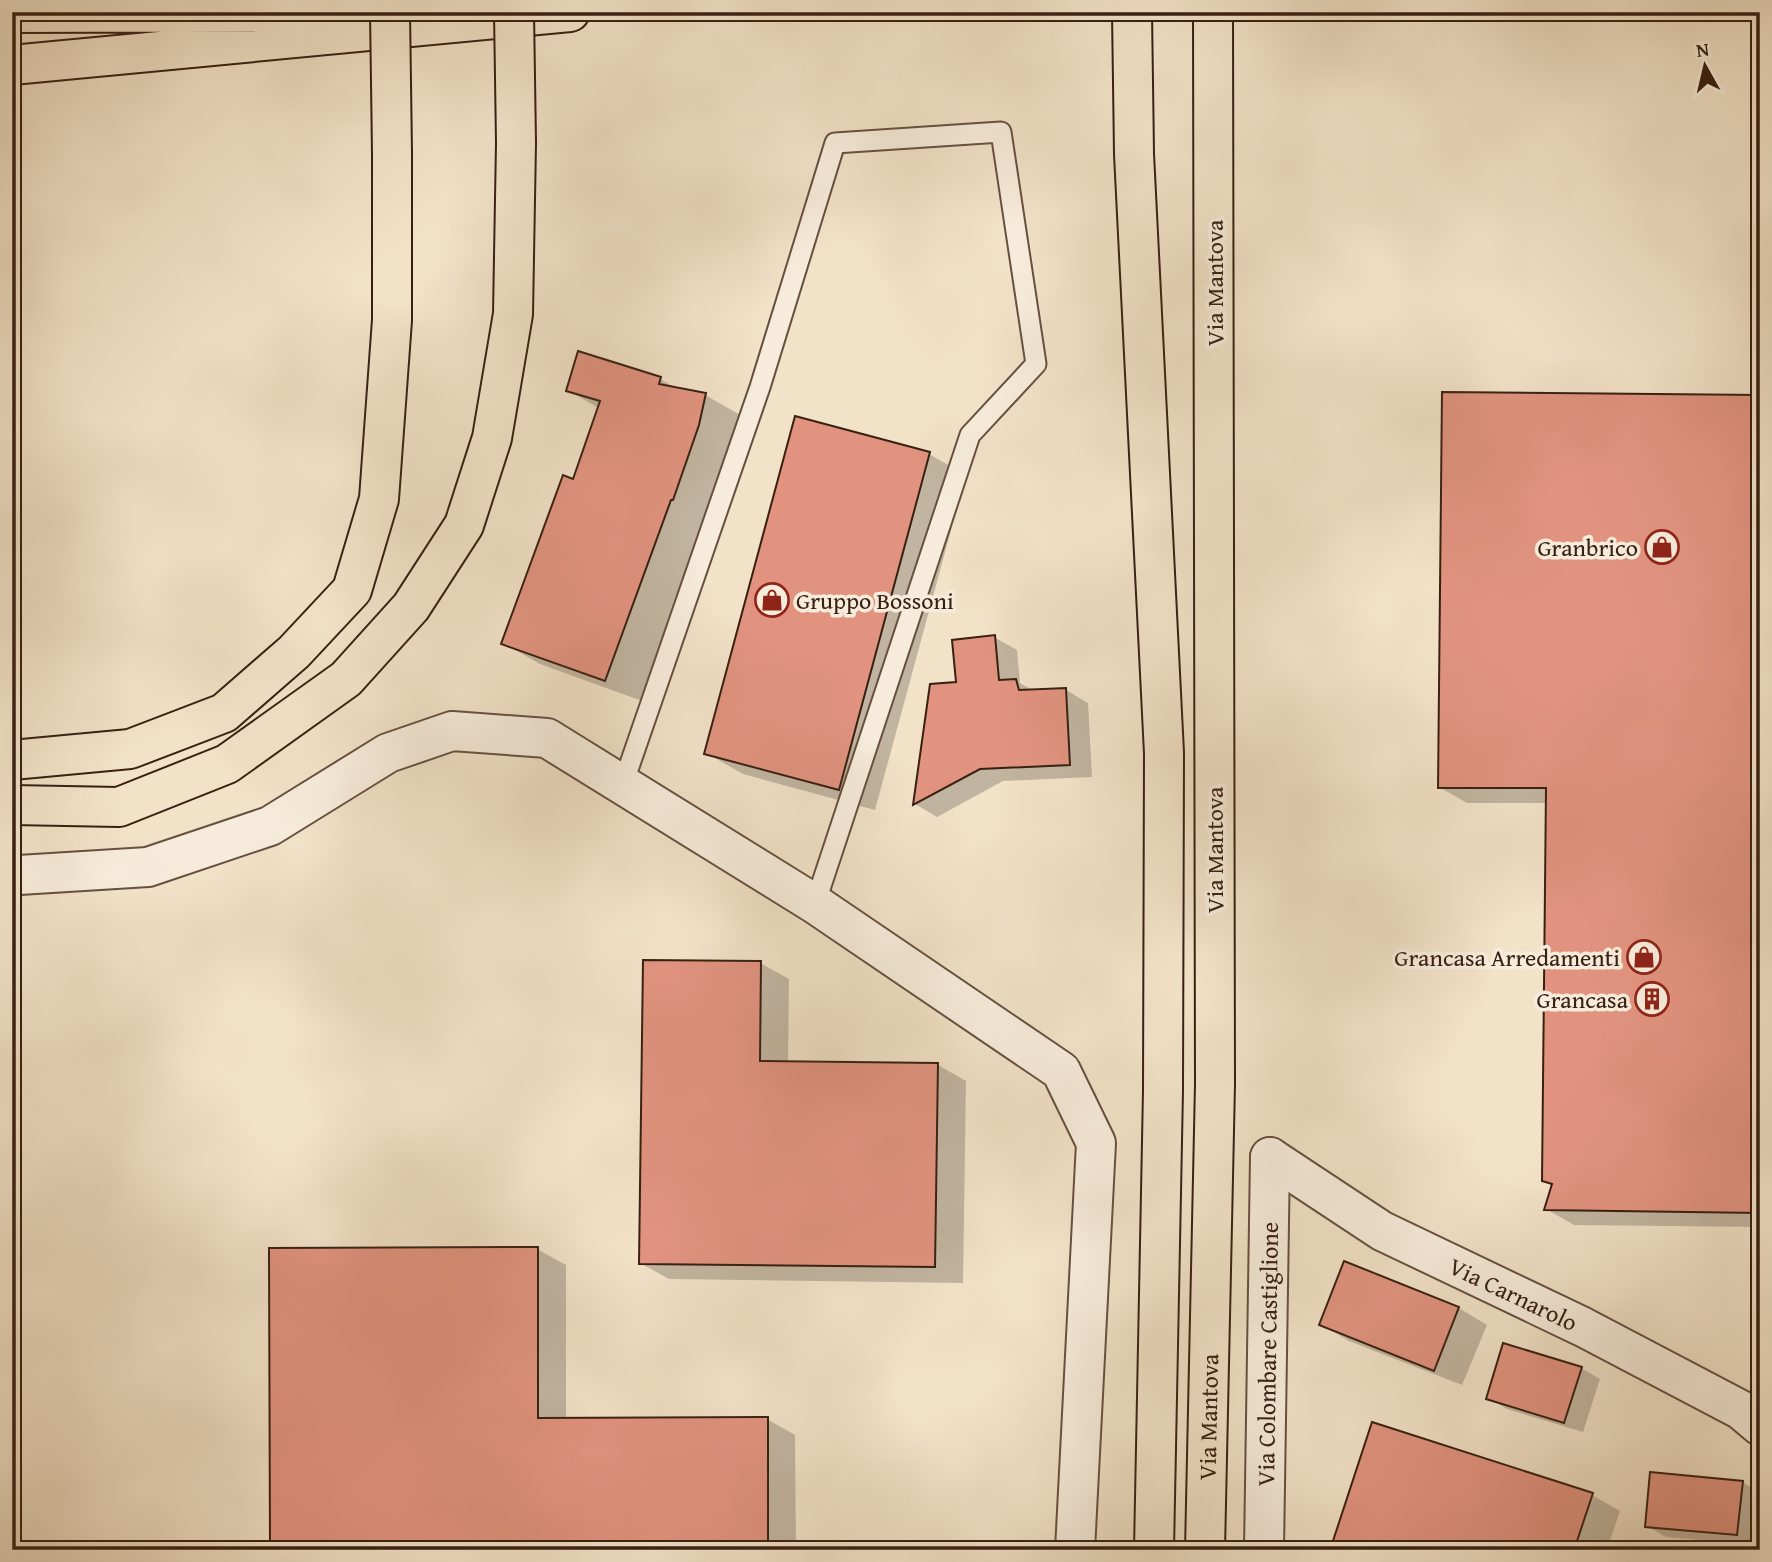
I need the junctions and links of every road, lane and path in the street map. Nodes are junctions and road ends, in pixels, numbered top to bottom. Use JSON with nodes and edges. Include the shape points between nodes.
{"nodes":[{"id":1,"x":390,"y":12,"type":"edge"},
{"id":2,"x":396,"y":12,"type":"edge"},
{"id":3,"x":514,"y":12,"type":"edge"},
{"id":4,"x":570,"y":12,"type":"edge"},
{"id":5,"x":1132,"y":12,"type":"edge"},
{"id":6,"x":1213,"y":12,"type":"edge"},
{"id":7,"x":12,"y":13,"type":"edge"},
{"id":8,"x":12,"y":65,"type":"edge"},
{"id":9,"x":12,"y":760,"type":"edge"},
{"id":10,"x":623,"y":784,"type":"junction"},
{"id":11,"x":12,"y":805,"type":"edge"},
{"id":12,"x":12,"y":873,"type":"edge"},
{"id":13,"x":815,"y":904,"type":"junction"},
{"id":14,"x":1270,"y":1157,"type":"joint"},
{"id":15,"x":1760,"y":1426,"type":"edge"},
{"id":16,"x":1075,"y":1550,"type":"edge"},
{"id":17,"x":1154,"y":1550,"type":"edge"},
{"id":18,"x":1205,"y":1550,"type":"edge"},
{"id":19,"x":1264,"y":1550,"type":"edge"}],
"edges":[{"from":1,"to":9,"type":"highway","bridge":true,"via":[[392,320],[379,499],[352,590],[294,652],[224,713],[130,749]]},
{"from":2,"to":7,"type":"highway"},
{"from":3,"to":11,"type":"highway","bridge":true,"via":[[513,314],[492,438],[464,525],[411,607],[346,679],[228,764],[119,807]]},
{"from":4,"to":8,"type":"highway"},
{"from":5,"to":17,"type":"highway","name":"Via Mantova","via":[[1133,154],[1164,753]]},
{"from":6,"to":18,"type":"highway","name":"Via Mantova","via":[[1215,1084]]},
{"from":10,"to":12,"type":"street","via":[[547,738],[452,731],[388,753],[270,827],[148,867]]},
{"from":10,"to":13,"type":"street"},
{"from":10,"to":13,"type":"lane","via":[[760,387],[835,143],[1001,132],[1036,364],[970,435]]},
{"from":13,"to":16,"type":"street","via":[[1060,1072],[1096,1143]]},
{"from":14,"to":15,"type":"street","name":"Via Carnarolo","via":[[1382,1231],[1583,1326],[1741,1410]]},
{"from":14,"to":19,"type":"street","name":"Via Colombare Castiglione"}]}
